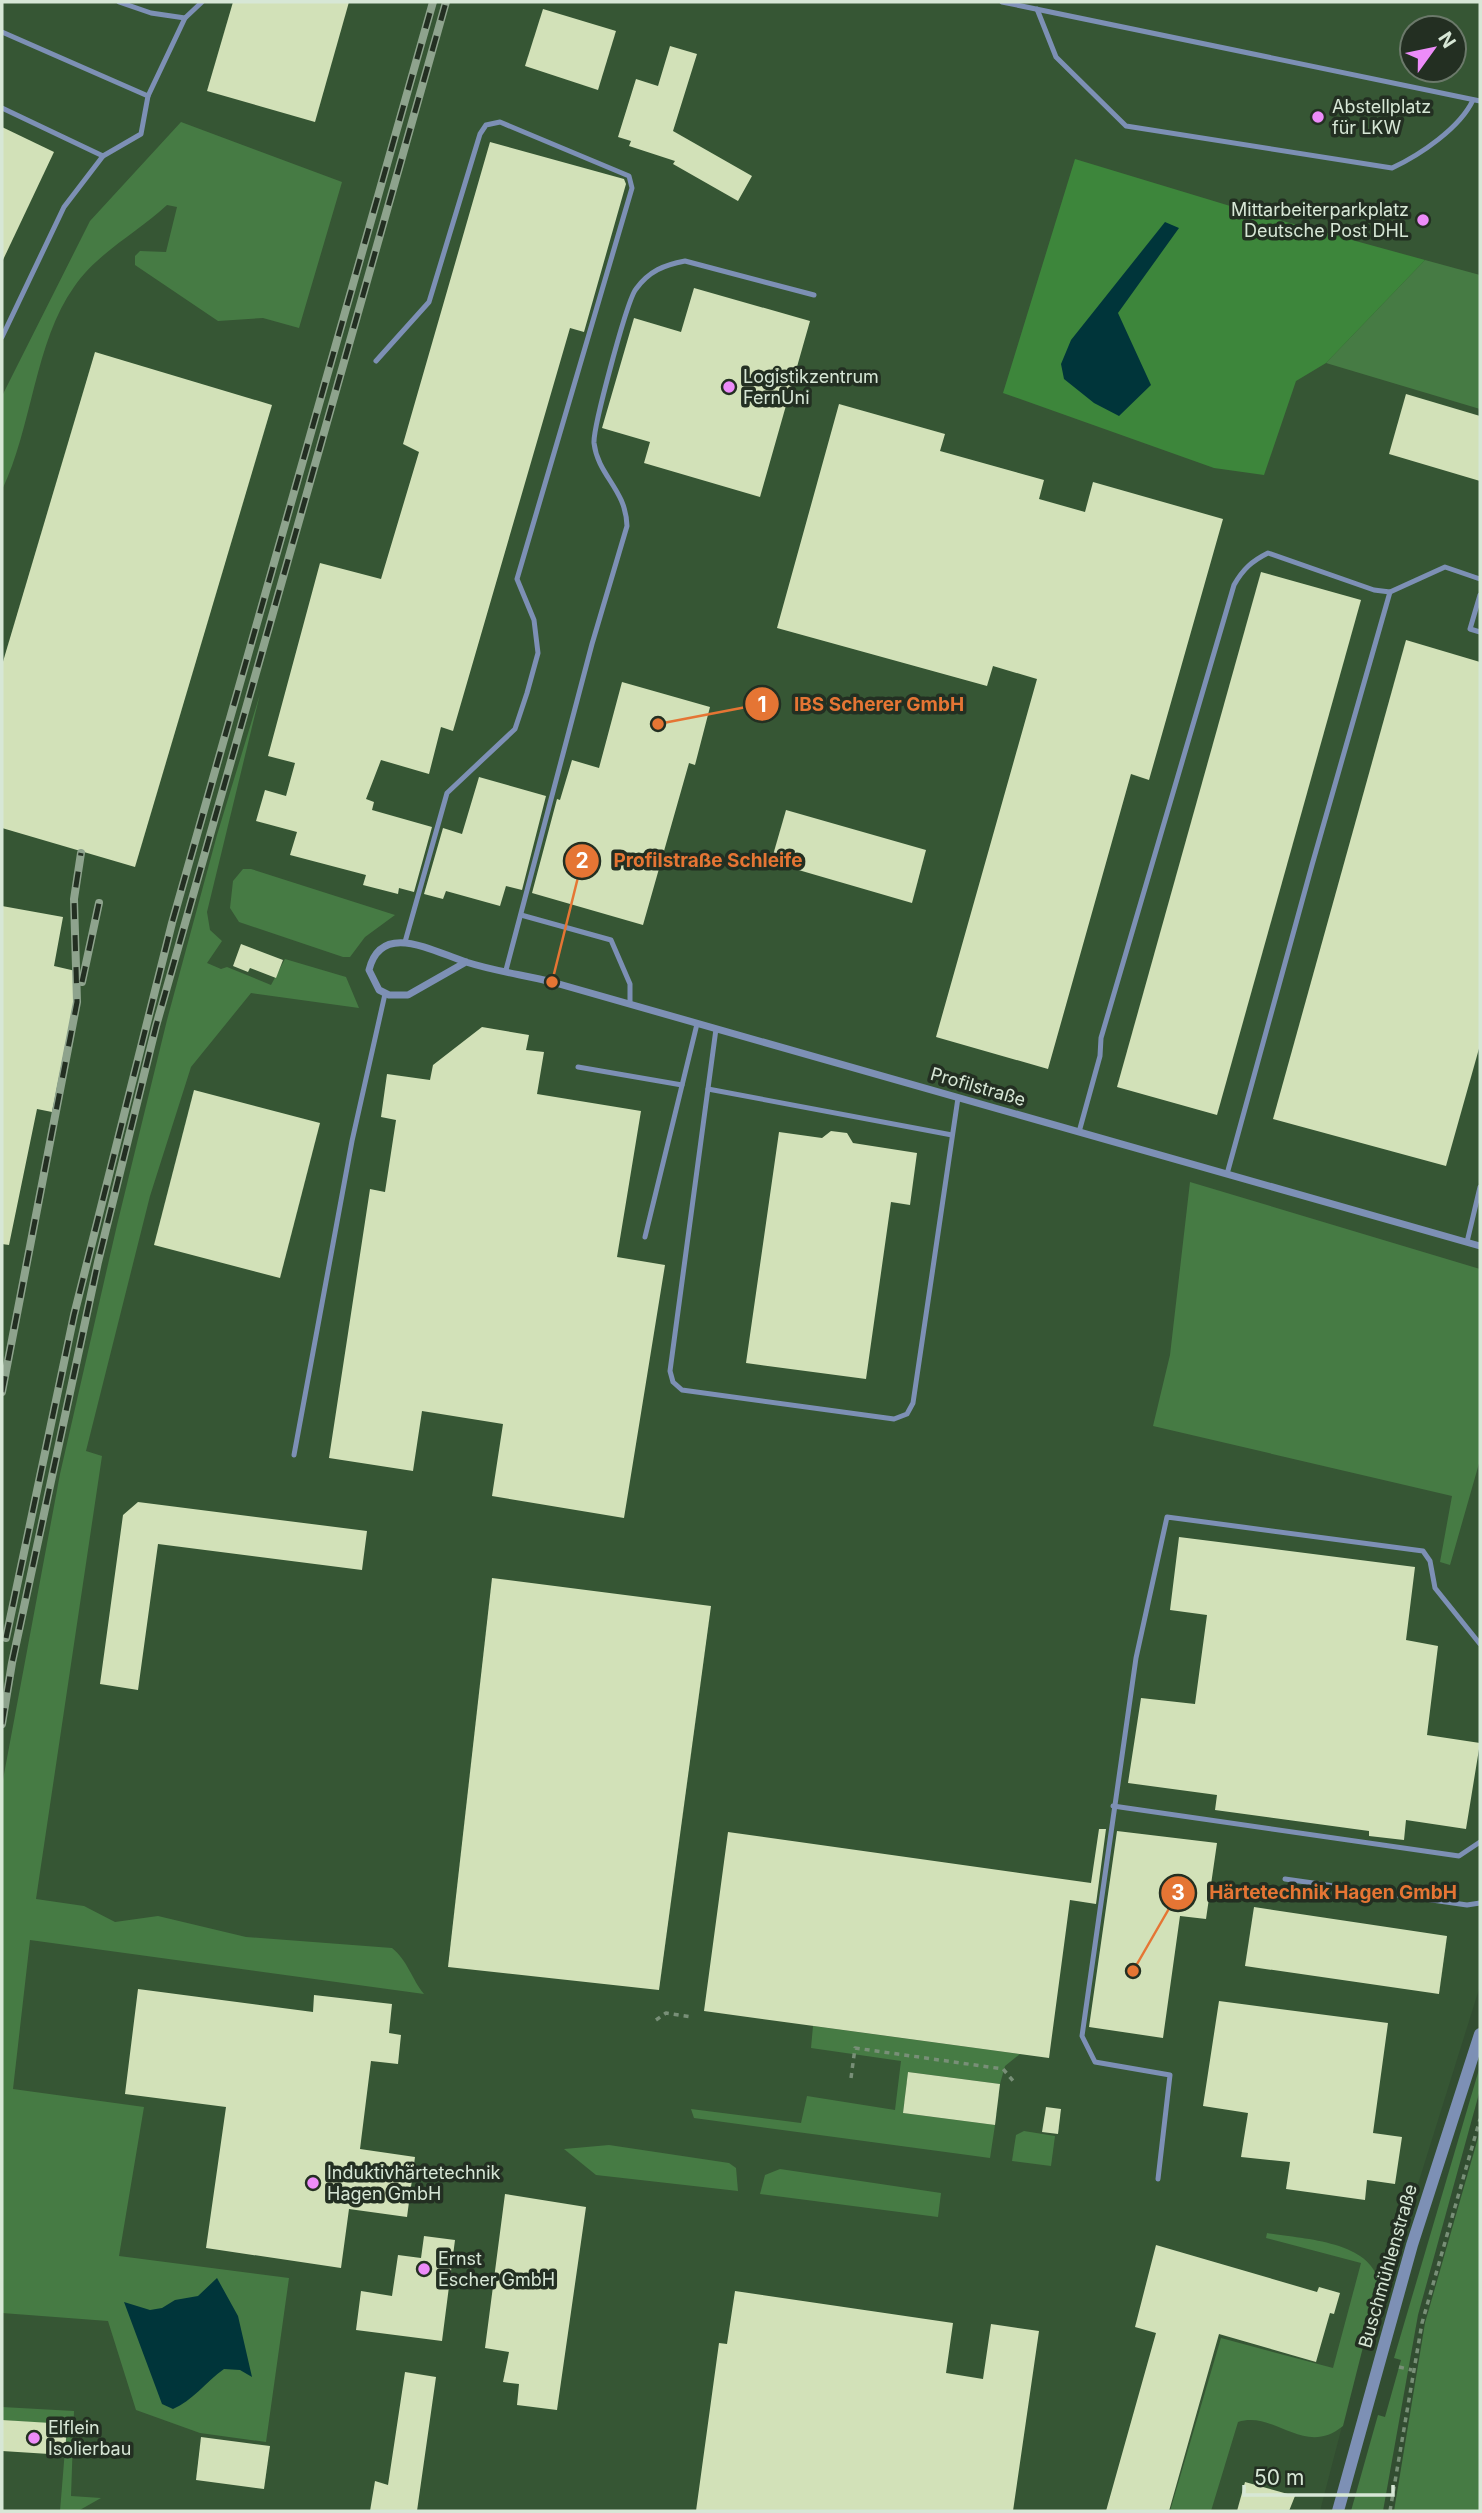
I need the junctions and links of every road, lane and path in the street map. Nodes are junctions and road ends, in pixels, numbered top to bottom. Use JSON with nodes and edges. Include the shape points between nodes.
{"nodes":[{"id":1,"x":118,"y":2,"type":"edge"},
{"id":2,"x":202,"y":2,"type":"edge"},
{"id":3,"x":1002,"y":2,"type":"edge"},
{"id":4,"x":1037,"y":9,"type":"junction"},
{"id":5,"x":185,"y":18,"type":"junction"},
{"id":6,"x":2,"y":32,"type":"edge"},
{"id":7,"x":148,"y":96,"type":"junction"},
{"id":8,"x":1473,"y":100,"type":"junction"},
{"id":9,"x":1480,"y":101,"type":"edge"},
{"id":10,"x":2,"y":108,"type":"edge"},
{"id":11,"x":103,"y":156,"type":"junction"},
{"id":12,"x":814,"y":295,"type":"dead end"},
{"id":13,"x":2,"y":337,"type":"edge"},
{"id":14,"x":376,"y":361,"type":"dead end"},
{"id":15,"x":1480,"y":579,"type":"edge"},
{"id":16,"x":1390,"y":592,"type":"junction"},
{"id":17,"x":1480,"y":595,"type":"edge"},
{"id":18,"x":1480,"y":632,"type":"edge"},
{"id":19,"x":521,"y":915,"type":"junction"},
{"id":20,"x":405,"y":942,"type":"junction"},
{"id":21,"x":466,"y":962,"type":"junction"},
{"id":22,"x":506,"y":970,"type":"junction"},
{"id":23,"x":385,"y":994,"type":"junction"},
{"id":24,"x":629,"y":1004,"type":"junction"},
{"id":25,"x":697,"y":1024,"type":"junction"},
{"id":26,"x":716,"y":1029,"type":"junction"},
{"id":27,"x":578,"y":1067,"type":"dead end"},
{"id":28,"x":682,"y":1085,"type":"junction"},
{"id":29,"x":708,"y":1089,"type":"junction"},
{"id":30,"x":958,"y":1097,"type":"junction"},
{"id":31,"x":1079,"y":1132,"type":"junction"},
{"id":32,"x":953,"y":1135,"type":"junction"},
{"id":33,"x":1227,"y":1174,"type":"junction"},
{"id":34,"x":1480,"y":1187,"type":"edge"},
{"id":35,"x":645,"y":1237,"type":"dead end"},
{"id":36,"x":1467,"y":1242,"type":"junction"},
{"id":37,"x":1480,"y":1246,"type":"edge"},
{"id":38,"x":295,"y":1455,"type":"dead end"},
{"id":39,"x":1480,"y":1644,"type":"edge"},
{"id":40,"x":1114,"y":1806,"type":"junction"},
{"id":41,"x":1480,"y":1842,"type":"edge"},
{"id":42,"x":1285,"y":1879,"type":"dead end"},
{"id":43,"x":1480,"y":1903,"type":"edge"},
{"id":44,"x":692,"y":2017,"type":"dead end"},
{"id":45,"x":656,"y":2020,"type":"dead end"},
{"id":46,"x":1480,"y":2034,"type":"edge"},
{"id":47,"x":852,"y":2078,"type":"dead end"},
{"id":48,"x":1015,"y":2083,"type":"dead end"},
{"id":49,"x":1480,"y":2119,"type":"edge"},
{"id":50,"x":1158,"y":2179,"type":"dead end"},
{"id":51,"x":1399,"y":2367,"type":"dead end"},
{"id":52,"x":1412,"y":2370,"type":"junction"},
{"id":53,"x":1338,"y":2511,"type":"edge"},
{"id":54,"x":1390,"y":2511,"type":"edge"}],
"edges":[{"from":1,"to":5,"type":"lane"},
{"from":2,"to":5,"type":"lane"},
{"from":3,"to":4,"type":"lane"},
{"from":4,"to":8,"type":"lane"},
{"from":4,"to":8,"type":"lane","via":[[1055,57],[1126,126],[1392,168],[1466,115]]},
{"from":5,"to":7,"type":"lane"},
{"from":6,"to":7,"type":"lane"},
{"from":7,"to":11,"type":"lane","via":[[141,134]]},
{"from":8,"to":9,"type":"lane"},
{"from":10,"to":11,"type":"lane"},
{"from":11,"to":13,"type":"lane","via":[[64,207]]},
{"from":12,"to":19,"type":"lane","via":[[685,261],[666,264],[633,292],[594,442],[602,467],[626,507],[627,526]]},
{"from":14,"to":20,"type":"lane","via":[[429,302],[486,125],[500,122],[629,176],[632,188],[517,579],[534,620],[538,653],[527,693],[515,729],[447,793]]},
{"from":15,"to":16,"type":"lane","via":[[1445,567]]},
{"from":16,"to":31,"type":"lane","via":[[1268,553],[1240,574],[1101,1038]]},
{"from":16,"to":33,"type":"lane"},
{"from":17,"to":18,"type":"lane","via":[[1470,629]]},
{"from":19,"to":22,"type":"lane"},
{"from":19,"to":24,"type":"lane","via":[[611,940],[630,984]]},
{"from":20,"to":21,"type":"street","name":"Profilstraße"},
{"from":20,"to":23,"type":"street","via":[[385,945],[371,961],[372,981]]},
{"from":21,"to":22,"type":"street","name":"Profilstraße"},
{"from":21,"to":23,"type":"street","via":[[408,995]]},
{"from":22,"to":24,"type":"street","name":"Profilstraße"},
{"from":23,"to":38,"type":"lane","via":[[352,1141]]},
{"from":24,"to":25,"type":"street","name":"Profilstraße"},
{"from":25,"to":26,"type":"street","name":"Profilstraße"},
{"from":25,"to":28,"type":"lane"},
{"from":26,"to":29,"type":"lane"},
{"from":26,"to":30,"type":"street","name":"Profilstraße"},
{"from":27,"to":28,"type":"lane"},
{"from":28,"to":35,"type":"lane"},
{"from":29,"to":32,"type":"lane"},
{"from":29,"to":32,"type":"lane","via":[[670,1371],[682,1390],[894,1419],[907,1414],[914,1403]]},
{"from":30,"to":31,"type":"street","name":"Profilstraße"},
{"from":30,"to":32,"type":"lane"},
{"from":31,"to":33,"type":"street","name":"Profilstraße"},
{"from":33,"to":36,"type":"street","name":"Profilstraße"},
{"from":34,"to":36,"type":"lane"},
{"from":36,"to":37,"type":"street","name":"Profilstraße"},
{"from":39,"to":40,"type":"lane","via":[[1435,1588],[1430,1561],[1423,1551],[1167,1517],[1136,1658]]},
{"from":40,"to":41,"type":"lane","via":[[1459,1856]]},
{"from":40,"to":50,"type":"lane","via":[[1082,2036],[1095,2062],[1170,2075]]},
{"from":42,"to":43,"type":"lane","via":[[1467,1905]]},
{"from":44,"to":45,"type":"path","via":[[666,2013]]},
{"from":46,"to":53,"type":"street","name":"Buschmühlenstraße","via":[[1412,2245]]},
{"from":47,"to":48,"type":"path","via":[[855,2048],[1003,2069]]},
{"from":49,"to":52,"type":"path","via":[[1443,2242]]},
{"from":51,"to":52,"type":"path"},
{"from":52,"to":54,"type":"path"}]}
